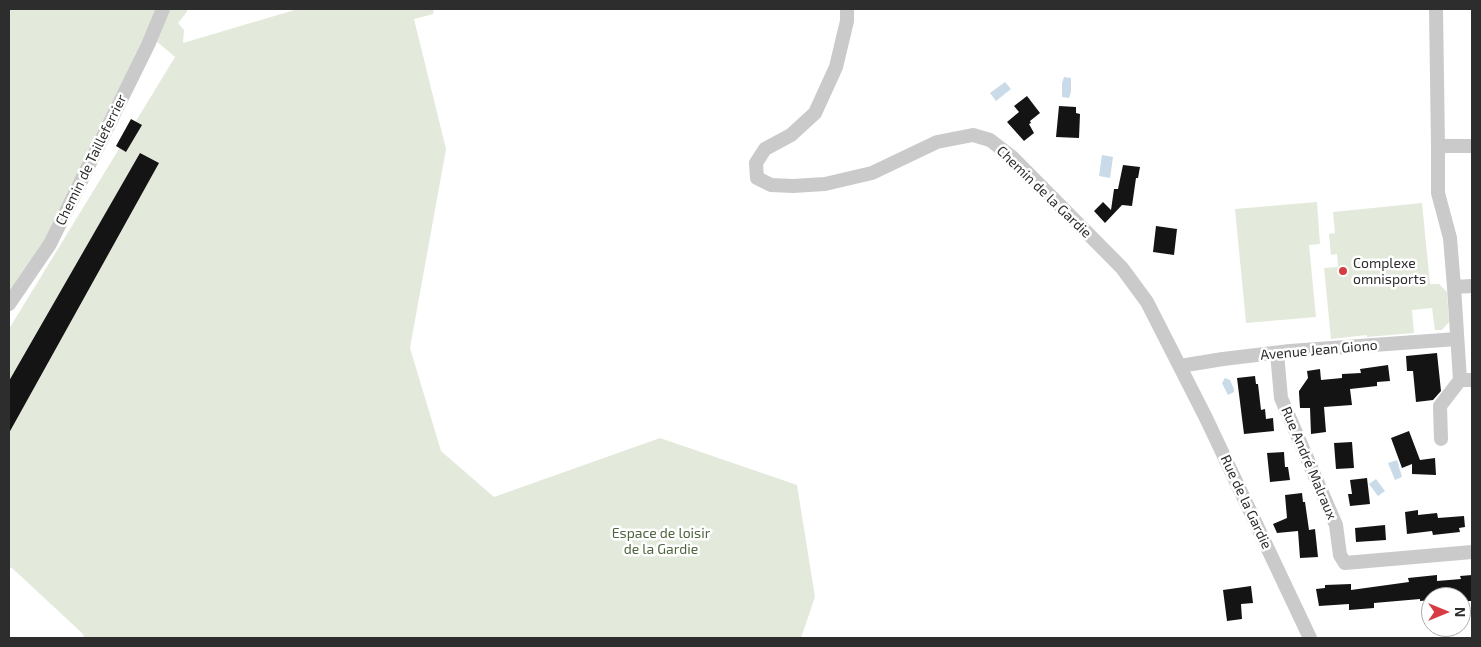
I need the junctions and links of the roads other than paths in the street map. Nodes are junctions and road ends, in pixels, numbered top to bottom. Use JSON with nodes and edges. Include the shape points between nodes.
{"nodes":[{"id":1,"x":163,"y":9,"type":"edge"},
{"id":2,"x":847,"y":9,"type":"edge"},
{"id":3,"x":1436,"y":9,"type":"edge"},
{"id":4,"x":1438,"y":146,"type":"junction"},
{"id":5,"x":1472,"y":146,"type":"edge"},
{"id":6,"x":1472,"y":286,"type":"edge"},
{"id":7,"x":1454,"y":287,"type":"junction"},
{"id":8,"x":9,"y":304,"type":"edge"},
{"id":9,"x":1458,"y":339,"type":"junction"},
{"id":10,"x":1277,"y":353,"type":"junction"},
{"id":11,"x":1180,"y":366,"type":"junction"},
{"id":12,"x":1466,"y":380,"type":"edge"},
{"id":13,"x":1441,"y":439,"type":"dead end"},
{"id":14,"x":1472,"y":552,"type":"edge"},
{"id":15,"x":1310,"y":638,"type":"edge"}],
"edges":[{"from":1,"to":8,"type":"street","name":"Chemin de Tailleferrier","via":[[50,244]]},
{"from":2,"to":11,"type":"street","name":"Chemin de la Gardie","via":[[836,67],[814,113],[791,135],[765,149],[756,163],[757,178],[771,185],[825,184],[872,173],[937,142],[972,135],[990,140],[1012,157],[1122,268],[1147,302]]},
{"from":3,"to":4,"type":"street"},
{"from":4,"to":5,"type":"street"},
{"from":4,"to":7,"type":"street","via":[[1438,192],[1450,238]]},
{"from":6,"to":7,"type":"street"},
{"from":7,"to":9,"type":"street"},
{"from":9,"to":10,"type":"street","name":"Avenue Jean Giono"},
{"from":9,"to":12,"type":"street"},
{"from":10,"to":11,"type":"street","name":"Avenue Jean Giono"},
{"from":10,"to":14,"type":"street","name":"Rue André Malraux","via":[[1281,398],[1336,525],[1340,555],[1345,564]]},
{"from":11,"to":15,"type":"street","name":"Rue de la Gardie"},
{"from":12,"to":13,"type":"street","via":[[1440,406]]}]}
